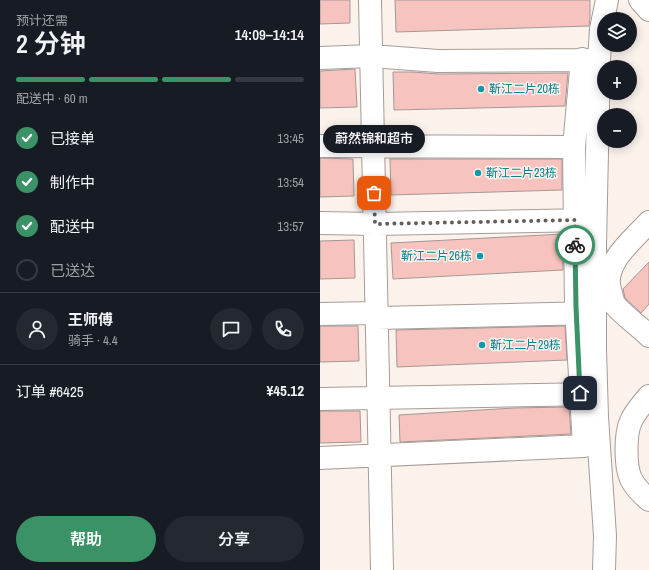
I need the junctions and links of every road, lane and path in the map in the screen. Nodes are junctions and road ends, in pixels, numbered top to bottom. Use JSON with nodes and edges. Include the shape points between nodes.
{"nodes":[{"id":1,"x":370,"y":0,"type":"edge"},
{"id":2,"x":607,"y":0,"type":"edge"},
{"id":3,"x":640,"y":0,"type":"edge"},
{"id":4,"x":649,"y":10,"type":"edge"},
{"id":5,"x":371,"y":56,"type":"junction"},
{"id":6,"x":320,"y":58,"type":"edge"},
{"id":7,"x":591,"y":60,"type":"junction"},
{"id":8,"x":320,"y":146,"type":"edge"},
{"id":9,"x":373,"y":146,"type":"junction"},
{"id":10,"x":574,"y":147,"type":"junction"},
{"id":11,"x":585,"y":220,"type":"junction"},
{"id":12,"x":649,"y":222,"type":"edge"},
{"id":13,"x":320,"y":223,"type":"edge"},
{"id":14,"x":375,"y":224,"type":"junction"},
{"id":15,"x":586,"y":312,"type":"junction"},
{"id":16,"x":320,"y":314,"type":"edge"},
{"id":17,"x":377,"y":315,"type":"junction"},
{"id":18,"x":649,"y":336,"type":"edge"},
{"id":19,"x":588,"y":394,"type":"junction"},
{"id":20,"x":649,"y":396,"type":"edge"},
{"id":21,"x":378,"y":398,"type":"junction"},
{"id":22,"x":320,"y":399,"type":"edge"},
{"id":23,"x":379,"y":456,"type":"junction"},
{"id":24,"x":320,"y":458,"type":"edge"},
{"id":25,"x":649,"y":500,"type":"edge"},
{"id":26,"x":382,"y":570,"type":"edge"},
{"id":27,"x":604,"y":570,"type":"edge"}],
"edges":[{"from":1,"to":5,"type":"street"},
{"from":2,"to":7,"type":"street"},
{"from":3,"to":4,"type":"street"},
{"from":5,"to":6,"type":"street"},
{"from":5,"to":7,"type":"street","via":[[438,61]]},
{"from":5,"to":9,"type":"street"},
{"from":7,"to":10,"type":"street"},
{"from":7,"to":11,"type":"street"},
{"from":8,"to":9,"type":"street"},
{"from":9,"to":10,"type":"street"},
{"from":9,"to":14,"type":"street"},
{"from":10,"to":11,"type":"street"},
{"from":11,"to":14,"type":"street"},
{"from":11,"to":15,"type":"street"},
{"from":12,"to":18,"type":"street","via":[[618,256],[608,277],[615,304]]},
{"from":13,"to":14,"type":"street"},
{"from":14,"to":17,"type":"street"},
{"from":15,"to":17,"type":"street"},
{"from":15,"to":19,"type":"street"},
{"from":16,"to":17,"type":"street"},
{"from":17,"to":21,"type":"street"},
{"from":19,"to":21,"type":"street"},
{"from":19,"to":23,"type":"street","via":[[584,446]]},
{"from":19,"to":27,"type":"street","via":[[605,536]]},
{"from":20,"to":25,"type":"street","via":[[631,421],[627,462],[630,479]]},
{"from":21,"to":22,"type":"street"},
{"from":21,"to":23,"type":"street"},
{"from":23,"to":24,"type":"street"},
{"from":23,"to":26,"type":"street"}]}
